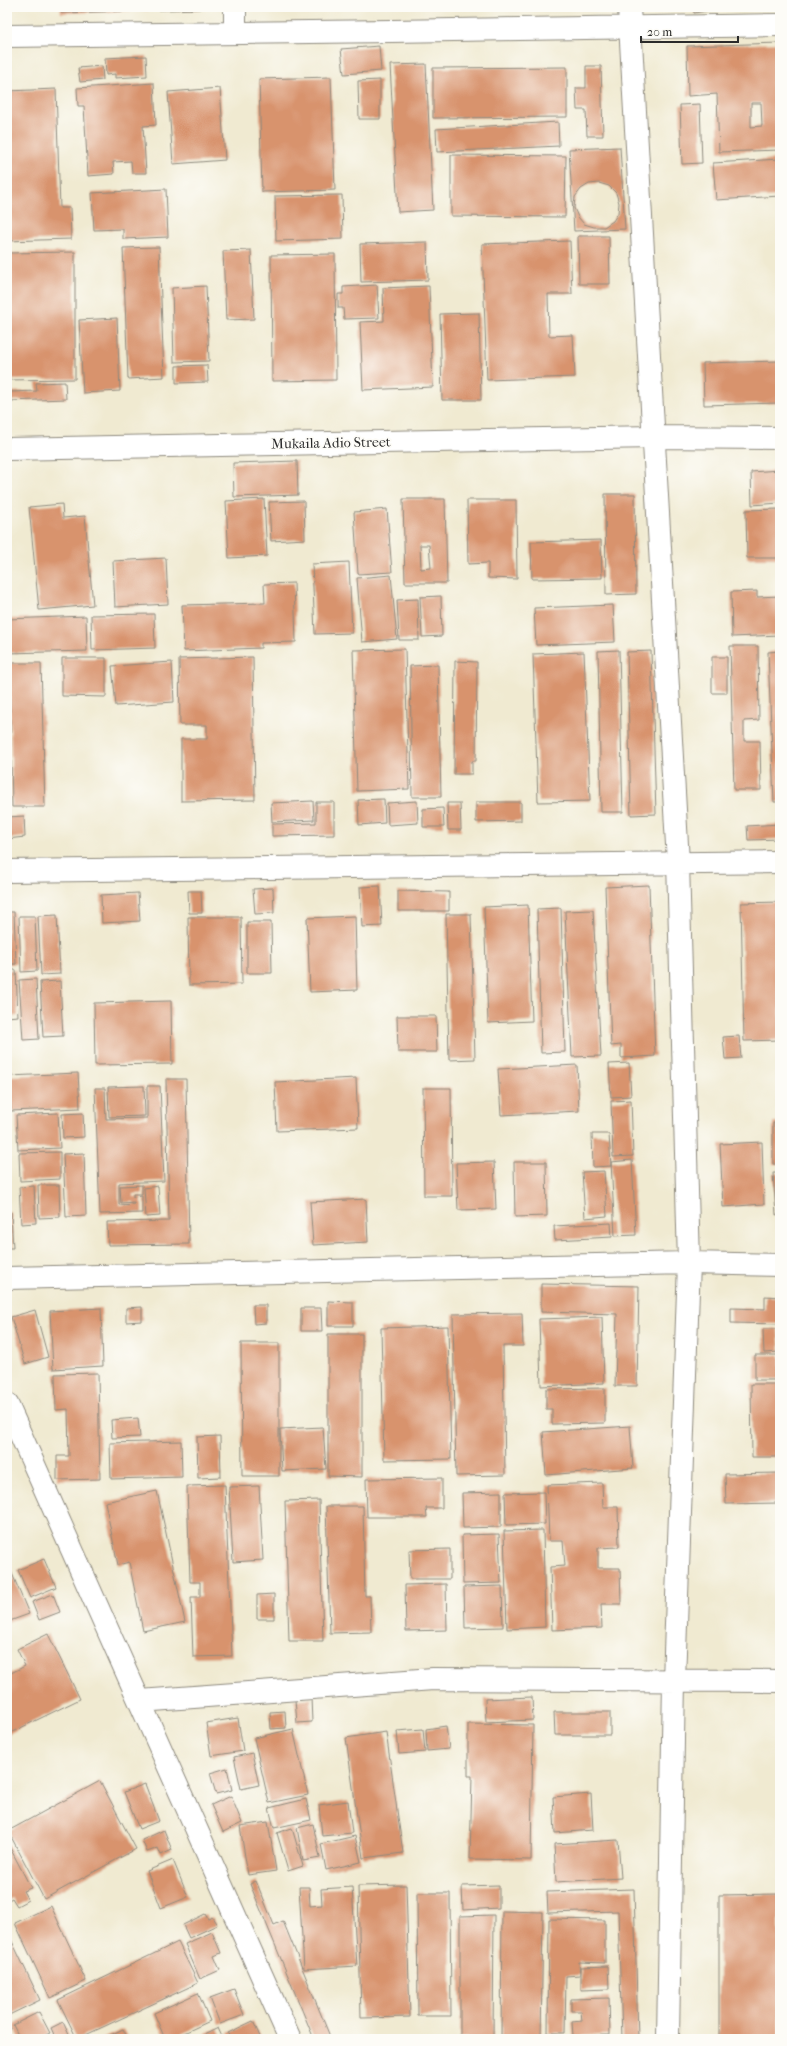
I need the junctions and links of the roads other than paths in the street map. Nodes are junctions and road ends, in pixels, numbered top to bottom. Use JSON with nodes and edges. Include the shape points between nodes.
{"nodes":[{"id":1,"x":235,"y":7,"type":"edge"},
{"id":2,"x":629,"y":7,"type":"edge"},
{"id":3,"x":780,"y":25,"type":"edge"},
{"id":4,"x":629,"y":29,"type":"junction"},
{"id":5,"x":235,"y":31,"type":"junction"},
{"id":6,"x":7,"y":36,"type":"edge"},
{"id":7,"x":654,"y":437,"type":"junction"},
{"id":8,"x":780,"y":438,"type":"edge"},
{"id":9,"x":7,"y":450,"type":"edge"},
{"id":10,"x":678,"y":862,"type":"junction"},
{"id":11,"x":780,"y":862,"type":"edge"},
{"id":12,"x":7,"y":871,"type":"edge"},
{"id":13,"x":689,"y":1263,"type":"junction"},
{"id":14,"x":780,"y":1265,"type":"edge"},
{"id":15,"x":7,"y":1278,"type":"edge"},
{"id":16,"x":7,"y":1404,"type":"edge"},
{"id":17,"x":674,"y":1680,"type":"junction"},
{"id":18,"x":780,"y":1681,"type":"edge"},
{"id":19,"x":140,"y":1701,"type":"junction"},
{"id":20,"x":290,"y":2039,"type":"edge"},
{"id":21,"x":668,"y":2039,"type":"edge"}],
"edges":[{"from":1,"to":5,"type":"street"},
{"from":2,"to":4,"type":"street"},
{"from":3,"to":4,"type":"street"},
{"from":4,"to":5,"type":"street"},
{"from":4,"to":7,"type":"street"},
{"from":5,"to":6,"type":"street"},
{"from":7,"to":8,"type":"street","name":"Mukaila Adio Street"},
{"from":7,"to":9,"type":"street","name":"Mukaila Adio Street"},
{"from":7,"to":10,"type":"street"},
{"from":10,"to":11,"type":"street"},
{"from":10,"to":12,"type":"street"},
{"from":10,"to":13,"type":"street"},
{"from":13,"to":14,"type":"street"},
{"from":13,"to":15,"type":"street"},
{"from":13,"to":17,"type":"street"},
{"from":16,"to":19,"type":"street"},
{"from":17,"to":18,"type":"street"},
{"from":17,"to":19,"type":"street","via":[[433,1679]]},
{"from":17,"to":21,"type":"street"},
{"from":19,"to":20,"type":"street"}]}
